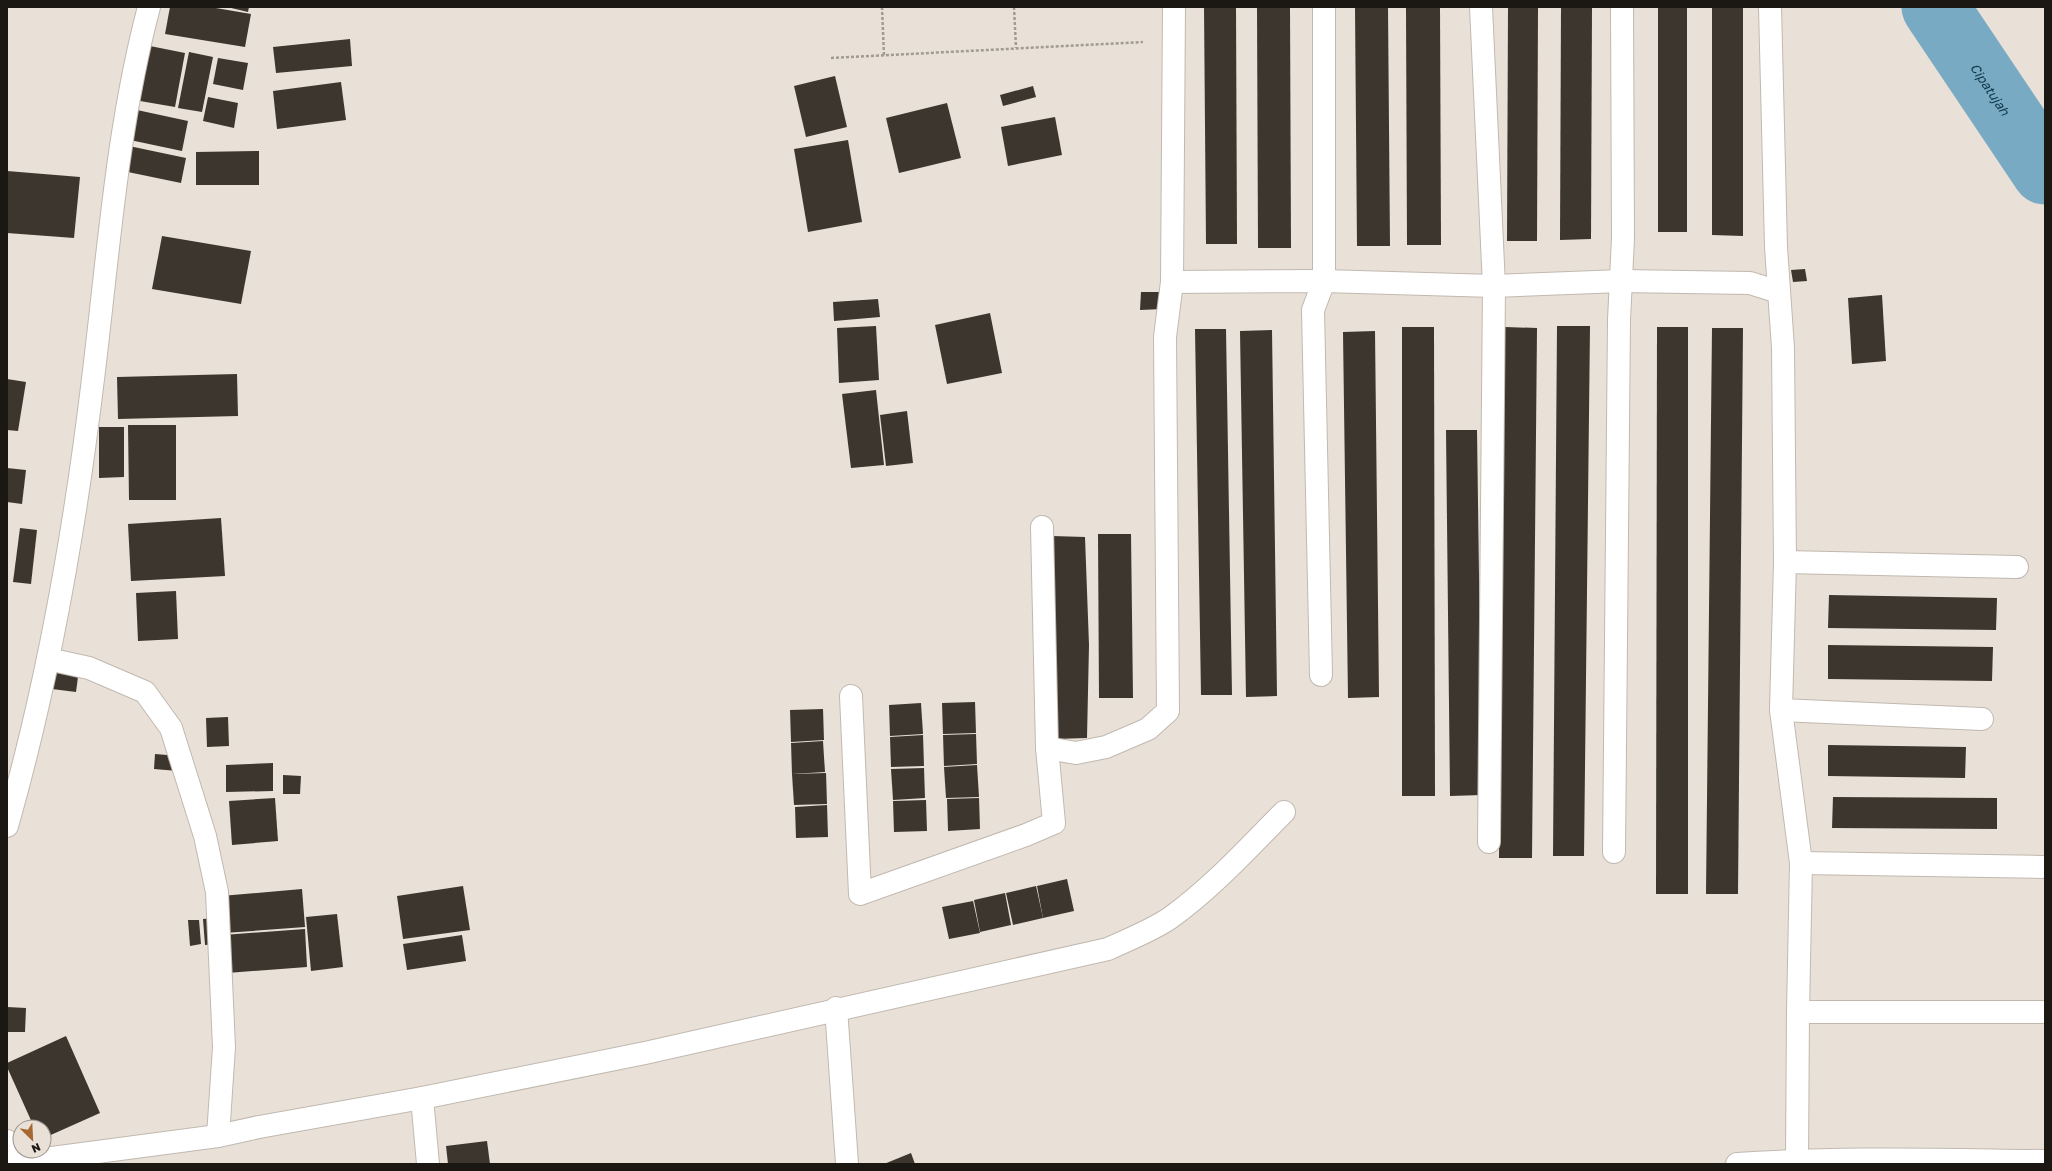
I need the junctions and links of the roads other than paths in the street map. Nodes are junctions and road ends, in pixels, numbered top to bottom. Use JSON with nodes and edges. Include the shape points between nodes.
{"nodes":[{"id":1,"x":149,"y":7,"type":"edge"},
{"id":2,"x":1174,"y":7,"type":"edge"},
{"id":3,"x":1324,"y":7,"type":"edge"},
{"id":4,"x":1482,"y":7,"type":"edge"},
{"id":5,"x":1622,"y":7,"type":"edge"},
{"id":6,"x":1770,"y":7,"type":"edge"},
{"id":7,"x":1324,"y":281,"type":"junction"},
{"id":8,"x":1621,"y":281,"type":"junction"},
{"id":9,"x":1172,"y":282,"type":"junction"},
{"id":10,"x":1494,"y":286,"type":"junction"},
{"id":11,"x":1779,"y":292,"type":"junction"},
{"id":12,"x":1042,"y":527,"type":"dead end"},
{"id":13,"x":1785,"y":562,"type":"junction"},
{"id":14,"x":2017,"y":567,"type":"dead end"},
{"id":15,"x":48,"y":659,"type":"junction"},
{"id":16,"x":1320,"y":675,"type":"dead end"},
{"id":17,"x":851,"y":696,"type":"dead end"},
{"id":18,"x":1781,"y":710,"type":"junction"},
{"id":19,"x":1982,"y":719,"type":"dead end"},
{"id":20,"x":1047,"y":748,"type":"junction"},
{"id":21,"x":1284,"y":812,"type":"dead end"},
{"id":22,"x":7,"y":826,"type":"edge"},
{"id":23,"x":1489,"y":842,"type":"dead end"},
{"id":24,"x":1614,"y":852,"type":"dead end"},
{"id":25,"x":1801,"y":863,"type":"junction"},
{"id":26,"x":2042,"y":867,"type":"dead end"},
{"id":27,"x":836,"y":1008,"type":"junction"},
{"id":28,"x":1798,"y":1012,"type":"junction"},
{"id":29,"x":2045,"y":1012,"type":"edge"},
{"id":30,"x":422,"y":1098,"type":"junction"},
{"id":31,"x":218,"y":1136,"type":"junction"},
{"id":32,"x":7,"y":1141,"type":"edge"},
{"id":33,"x":1797,"y":1160,"type":"junction"},
{"id":34,"x":2045,"y":1161,"type":"edge"},
{"id":35,"x":12,"y":1164,"type":"edge"},
{"id":36,"x":428,"y":1164,"type":"edge"},
{"id":37,"x":847,"y":1164,"type":"edge"},
{"id":38,"x":1737,"y":1164,"type":"edge"}],
"edges":[{"from":1,"to":15,"type":"street","via":[[131,83],[77,496]]},
{"from":2,"to":9,"type":"street"},
{"from":3,"to":7,"type":"street"},
{"from":4,"to":10,"type":"street"},
{"from":5,"to":8,"type":"street","via":[[1624,238]]},
{"from":6,"to":11,"type":"street"},
{"from":7,"to":9,"type":"street"},
{"from":7,"to":10,"type":"street"},
{"from":7,"to":16,"type":"street","via":[[1313,310]]},
{"from":8,"to":10,"type":"street"},
{"from":8,"to":11,"type":"street","via":[[1750,283]]},
{"from":8,"to":24,"type":"street"},
{"from":9,"to":20,"type":"street","via":[[1165,337],[1168,711],[1148,729],[1106,748],[1076,753]]},
{"from":10,"to":23,"type":"street"},
{"from":11,"to":13,"type":"street"},
{"from":12,"to":20,"type":"street"},
{"from":13,"to":14,"type":"street"},
{"from":13,"to":18,"type":"street"},
{"from":15,"to":22,"type":"street","via":[[25,763]]},
{"from":15,"to":31,"type":"street","via":[[90,668],[145,692],[171,728],[205,836],[217,892],[224,1047]]},
{"from":17,"to":20,"type":"street","via":[[860,894],[1054,823]]},
{"from":18,"to":19,"type":"street"},
{"from":18,"to":25,"type":"street"},
{"from":21,"to":27,"type":"street","via":[[1192,900],[1170,918],[1141,934],[1108,948],[1069,958]]},
{"from":25,"to":26,"type":"street"},
{"from":25,"to":28,"type":"street"},
{"from":27,"to":30,"type":"street","via":[[645,1053]]},
{"from":27,"to":37,"type":"street"},
{"from":28,"to":29,"type":"street"},
{"from":28,"to":33,"type":"street"},
{"from":30,"to":31,"type":"street"},
{"from":30,"to":36,"type":"street"},
{"from":31,"to":35,"type":"street"},
{"from":32,"to":35,"type":"street"},
{"from":33,"to":34,"type":"street","via":[[1873,1158]]},
{"from":33,"to":38,"type":"street"}]}
